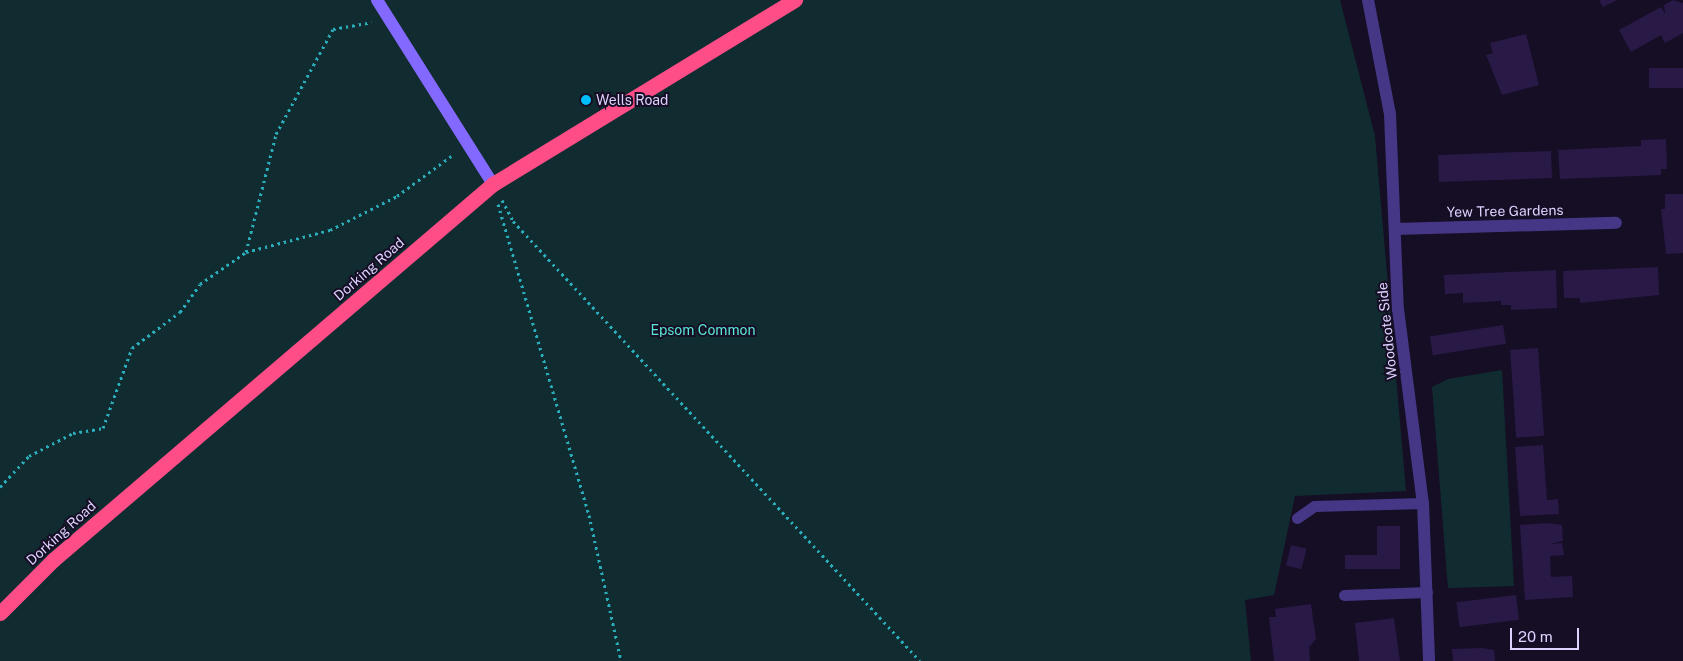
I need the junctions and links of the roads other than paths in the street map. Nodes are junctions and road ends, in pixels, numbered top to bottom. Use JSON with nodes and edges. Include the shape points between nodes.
{"nodes":[{"id":1,"x":377,"y":0,"type":"edge"},
{"id":2,"x":795,"y":0,"type":"edge"},
{"id":3,"x":1368,"y":0,"type":"edge"},
{"id":4,"x":493,"y":184,"type":"junction"},
{"id":5,"x":1616,"y":223,"type":"dead end"},
{"id":6,"x":1395,"y":229,"type":"junction"},
{"id":7,"x":1423,"y":503,"type":"junction"},
{"id":8,"x":1297,"y":518,"type":"dead end"},
{"id":9,"x":1427,"y":592,"type":"junction"},
{"id":10,"x":1344,"y":595,"type":"dead end"},
{"id":11,"x":0,"y":613,"type":"edge"},
{"id":12,"x":1429,"y":661,"type":"edge"}],
"edges":[{"from":1,"to":4,"type":"street"},
{"from":2,"to":4,"type":"highway","name":"Dorking Road"},
{"from":3,"to":6,"type":"street","name":"Woodcote Side","via":[[1390,114]]},
{"from":4,"to":11,"type":"highway","name":"Dorking Road","via":[[53,560]]},
{"from":5,"to":6,"type":"street","name":"Yew Tree Gardens"},
{"from":6,"to":7,"type":"street","name":"Woodcote Side","via":[[1398,309]]},
{"from":7,"to":8,"type":"lane","via":[[1314,506]]},
{"from":7,"to":9,"type":"street","name":"Woodcote Side"},
{"from":9,"to":10,"type":"lane"},
{"from":9,"to":12,"type":"street","name":"Woodcote Side"}]}
